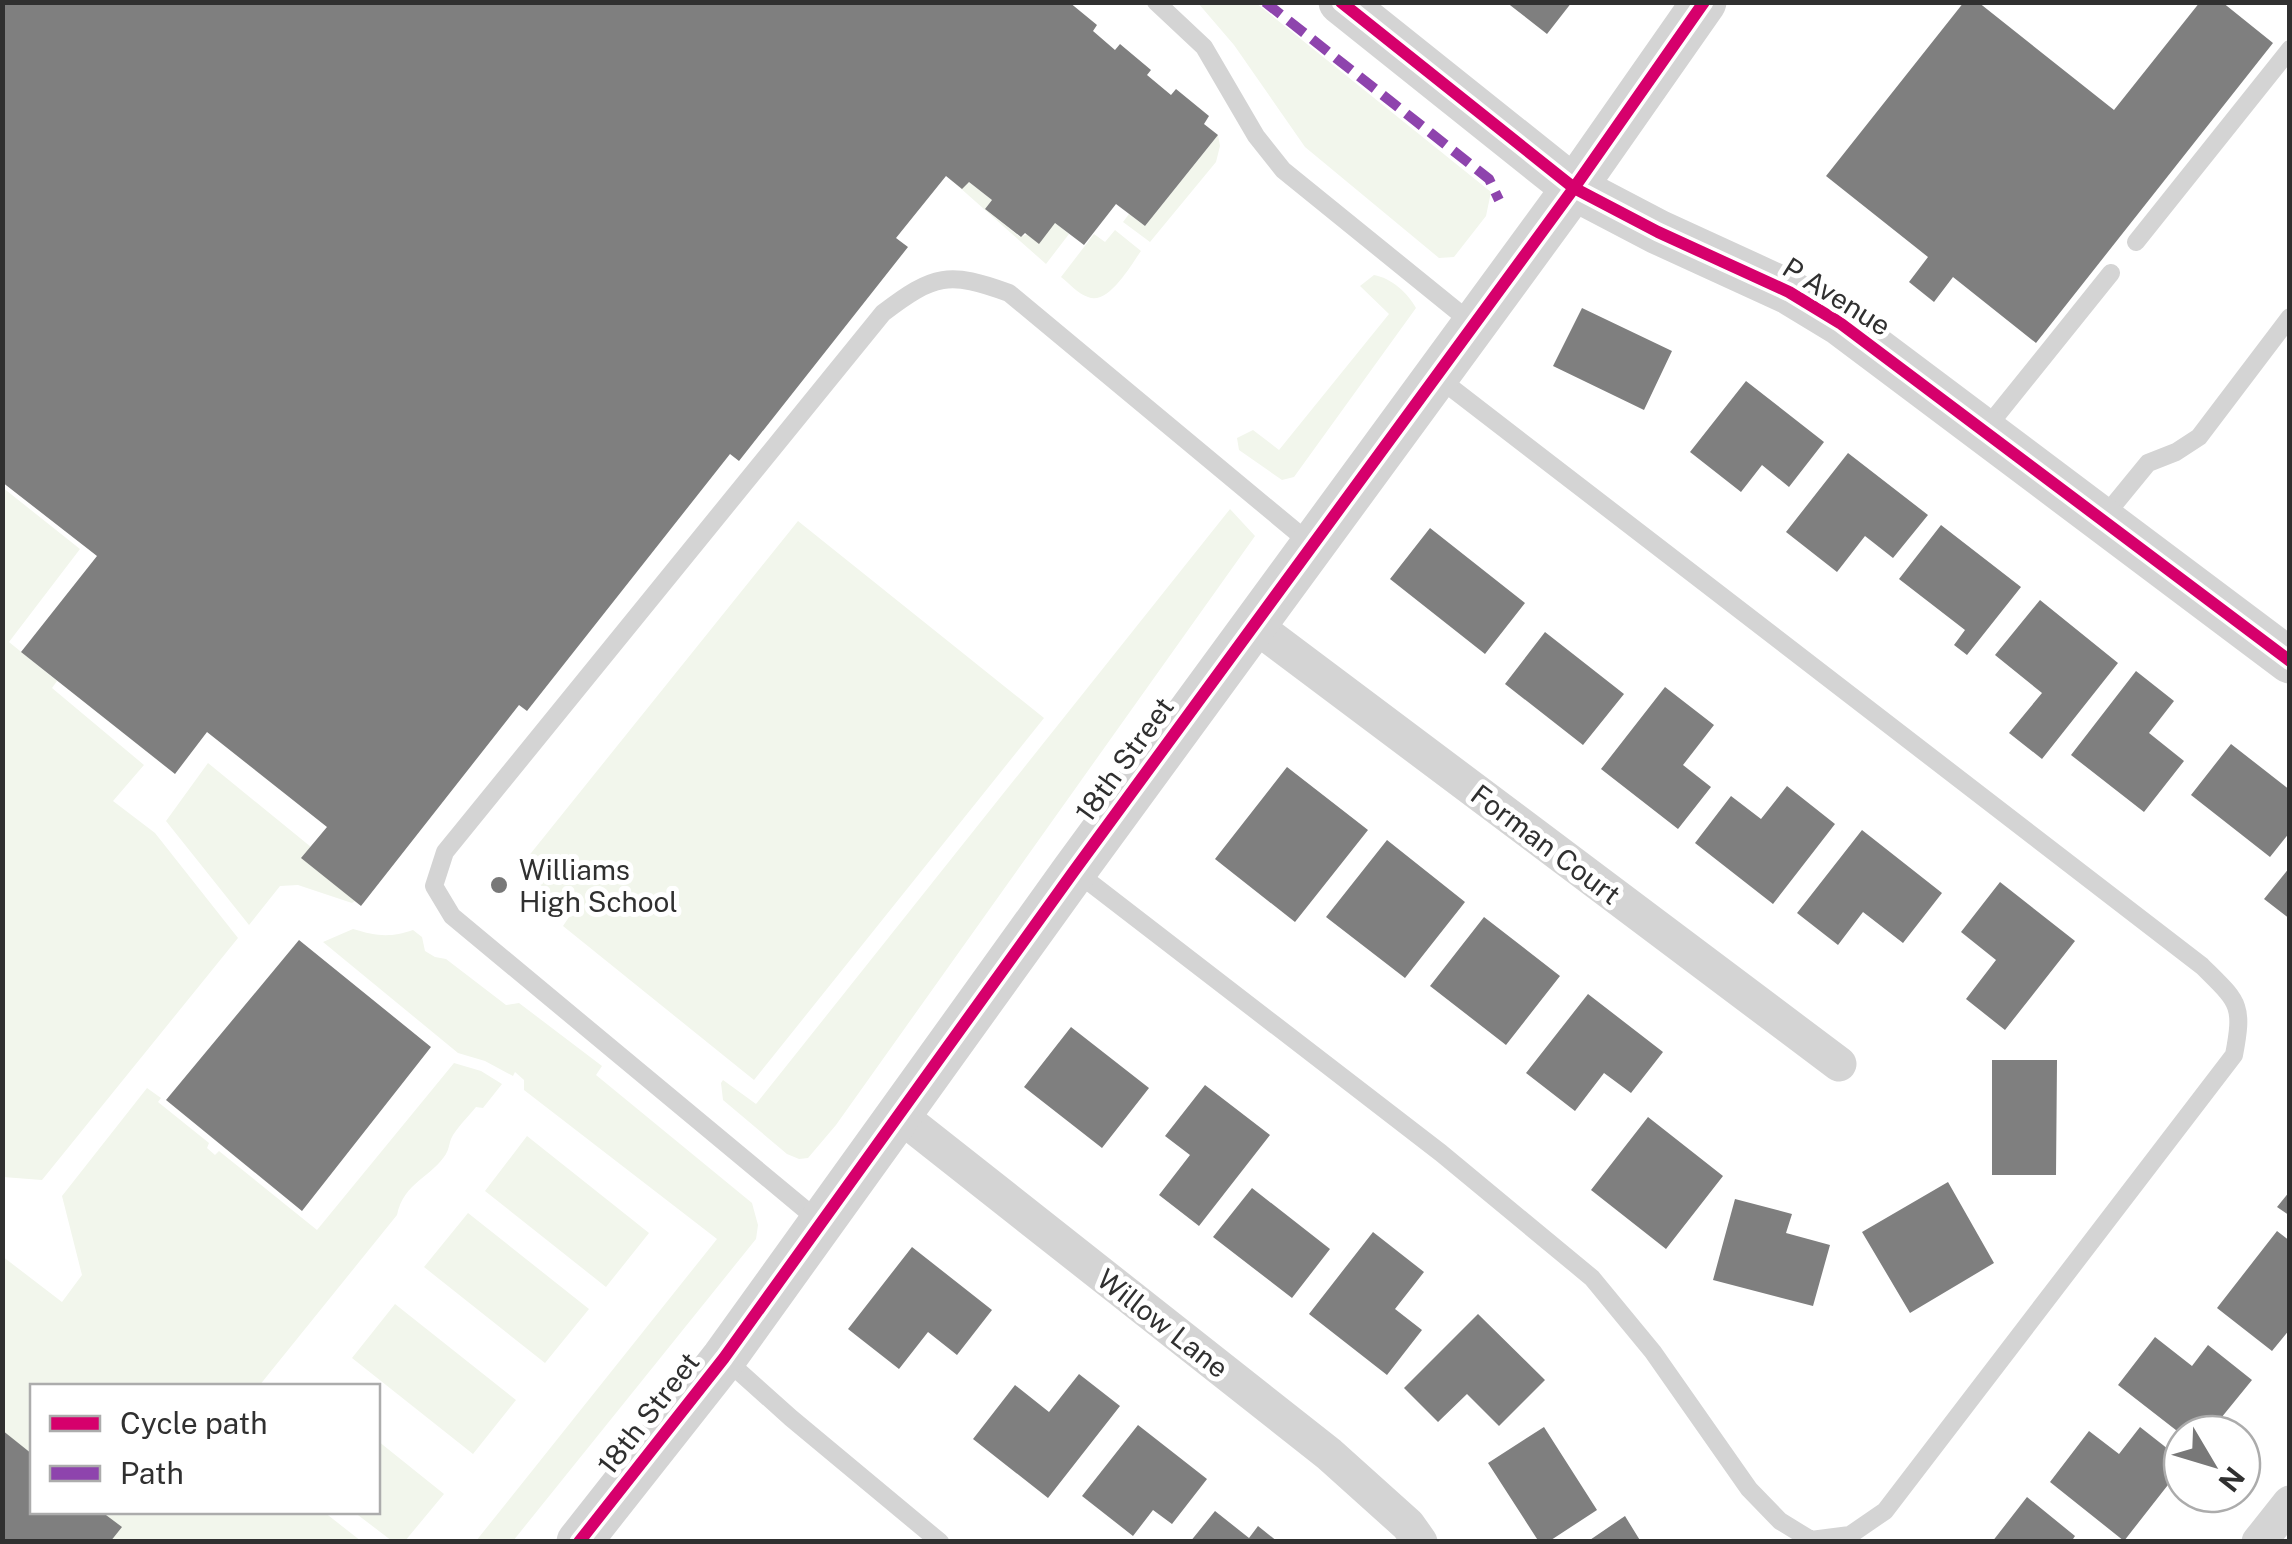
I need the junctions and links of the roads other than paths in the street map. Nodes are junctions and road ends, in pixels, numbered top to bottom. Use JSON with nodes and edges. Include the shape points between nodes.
{"nodes":[{"id":1,"x":1156,"y":2,"type":"edge"},
{"id":2,"x":1341,"y":2,"type":"edge"},
{"id":3,"x":1704,"y":2,"type":"edge"},
{"id":4,"x":2290,"y":49,"type":"edge"},
{"id":5,"x":1574,"y":188,"type":"junction"},
{"id":6,"x":2136,"y":242,"type":"dead end"},
{"id":7,"x":2111,"y":273,"type":"dead end"},
{"id":8,"x":2290,"y":317,"type":"edge"},
{"id":9,"x":1473,"y":324,"type":"junction"},
{"id":10,"x":1436,"y":376,"type":"junction"},
{"id":11,"x":1984,"y":432,"type":"junction"},
{"id":12,"x":2101,"y":522,"type":"junction"},
{"id":13,"x":1312,"y":545,"type":"junction"},
{"id":14,"x":1254,"y":624,"type":"junction"},
{"id":15,"x":2290,"y":662,"type":"edge"},
{"id":16,"x":1074,"y":870,"type":"junction"},
{"id":17,"x":1840,"y":1064,"type":"dead end"},
{"id":18,"x":898,"y":1114,"type":"junction"},
{"id":19,"x":820,"y":1222,"type":"junction"},
{"id":20,"x":724,"y":1358,"type":"junction"},
{"id":21,"x":2290,"y":1502,"type":"edge"},
{"id":22,"x":579,"y":1542,"type":"edge"},
{"id":23,"x":940,"y":1542,"type":"edge"},
{"id":24,"x":1420,"y":1542,"type":"edge"},
{"id":25,"x":2259,"y":1542,"type":"edge"}],
"edges":[{"from":1,"to":9,"type":"lane","via":[[1204,48],[1283,170]]},
{"from":2,"to":5,"type":"street","name":"P Avenue"},
{"from":3,"to":5,"type":"street","name":"18th Street"},
{"from":4,"to":6,"type":"lane"},
{"from":5,"to":9,"type":"street","name":"18th Street"},
{"from":5,"to":11,"type":"street","name":"P Avenue","via":[[1788,292]]},
{"from":7,"to":11,"type":"lane"},
{"from":8,"to":12,"type":"lane","via":[[2199,437],[2148,463]]},
{"from":9,"to":10,"type":"street","name":"18th Street"},
{"from":10,"to":13,"type":"street","name":"18th Street"},
{"from":10,"to":16,"type":"lane","via":[[2202,966],[2236,1000],[2234,1056],[1885,1511],[1850,1534],[1811,1540],[1780,1521],[1749,1489],[1592,1278],[1442,1153]]},
{"from":11,"to":12,"type":"street","name":"P Avenue"},
{"from":12,"to":15,"type":"street","name":"P Avenue"},
{"from":13,"to":14,"type":"street","name":"18th Street"},
{"from":13,"to":19,"type":"lane","via":[[1010,293],[945,277],[914,289],[884,313],[445,852],[434,886],[452,916]]},
{"from":14,"to":16,"type":"street","name":"18th Street"},
{"from":14,"to":17,"type":"street","name":"Forman Court"},
{"from":16,"to":18,"type":"street","name":"18th Street"},
{"from":18,"to":19,"type":"street","name":"18th Street"},
{"from":18,"to":24,"type":"street","name":"Willow Lane","via":[[1329,1454]]},
{"from":19,"to":20,"type":"street","name":"18th Street"},
{"from":20,"to":22,"type":"street","name":"18th Street"},
{"from":20,"to":23,"type":"lane"},
{"from":21,"to":25,"type":"street"}]}
